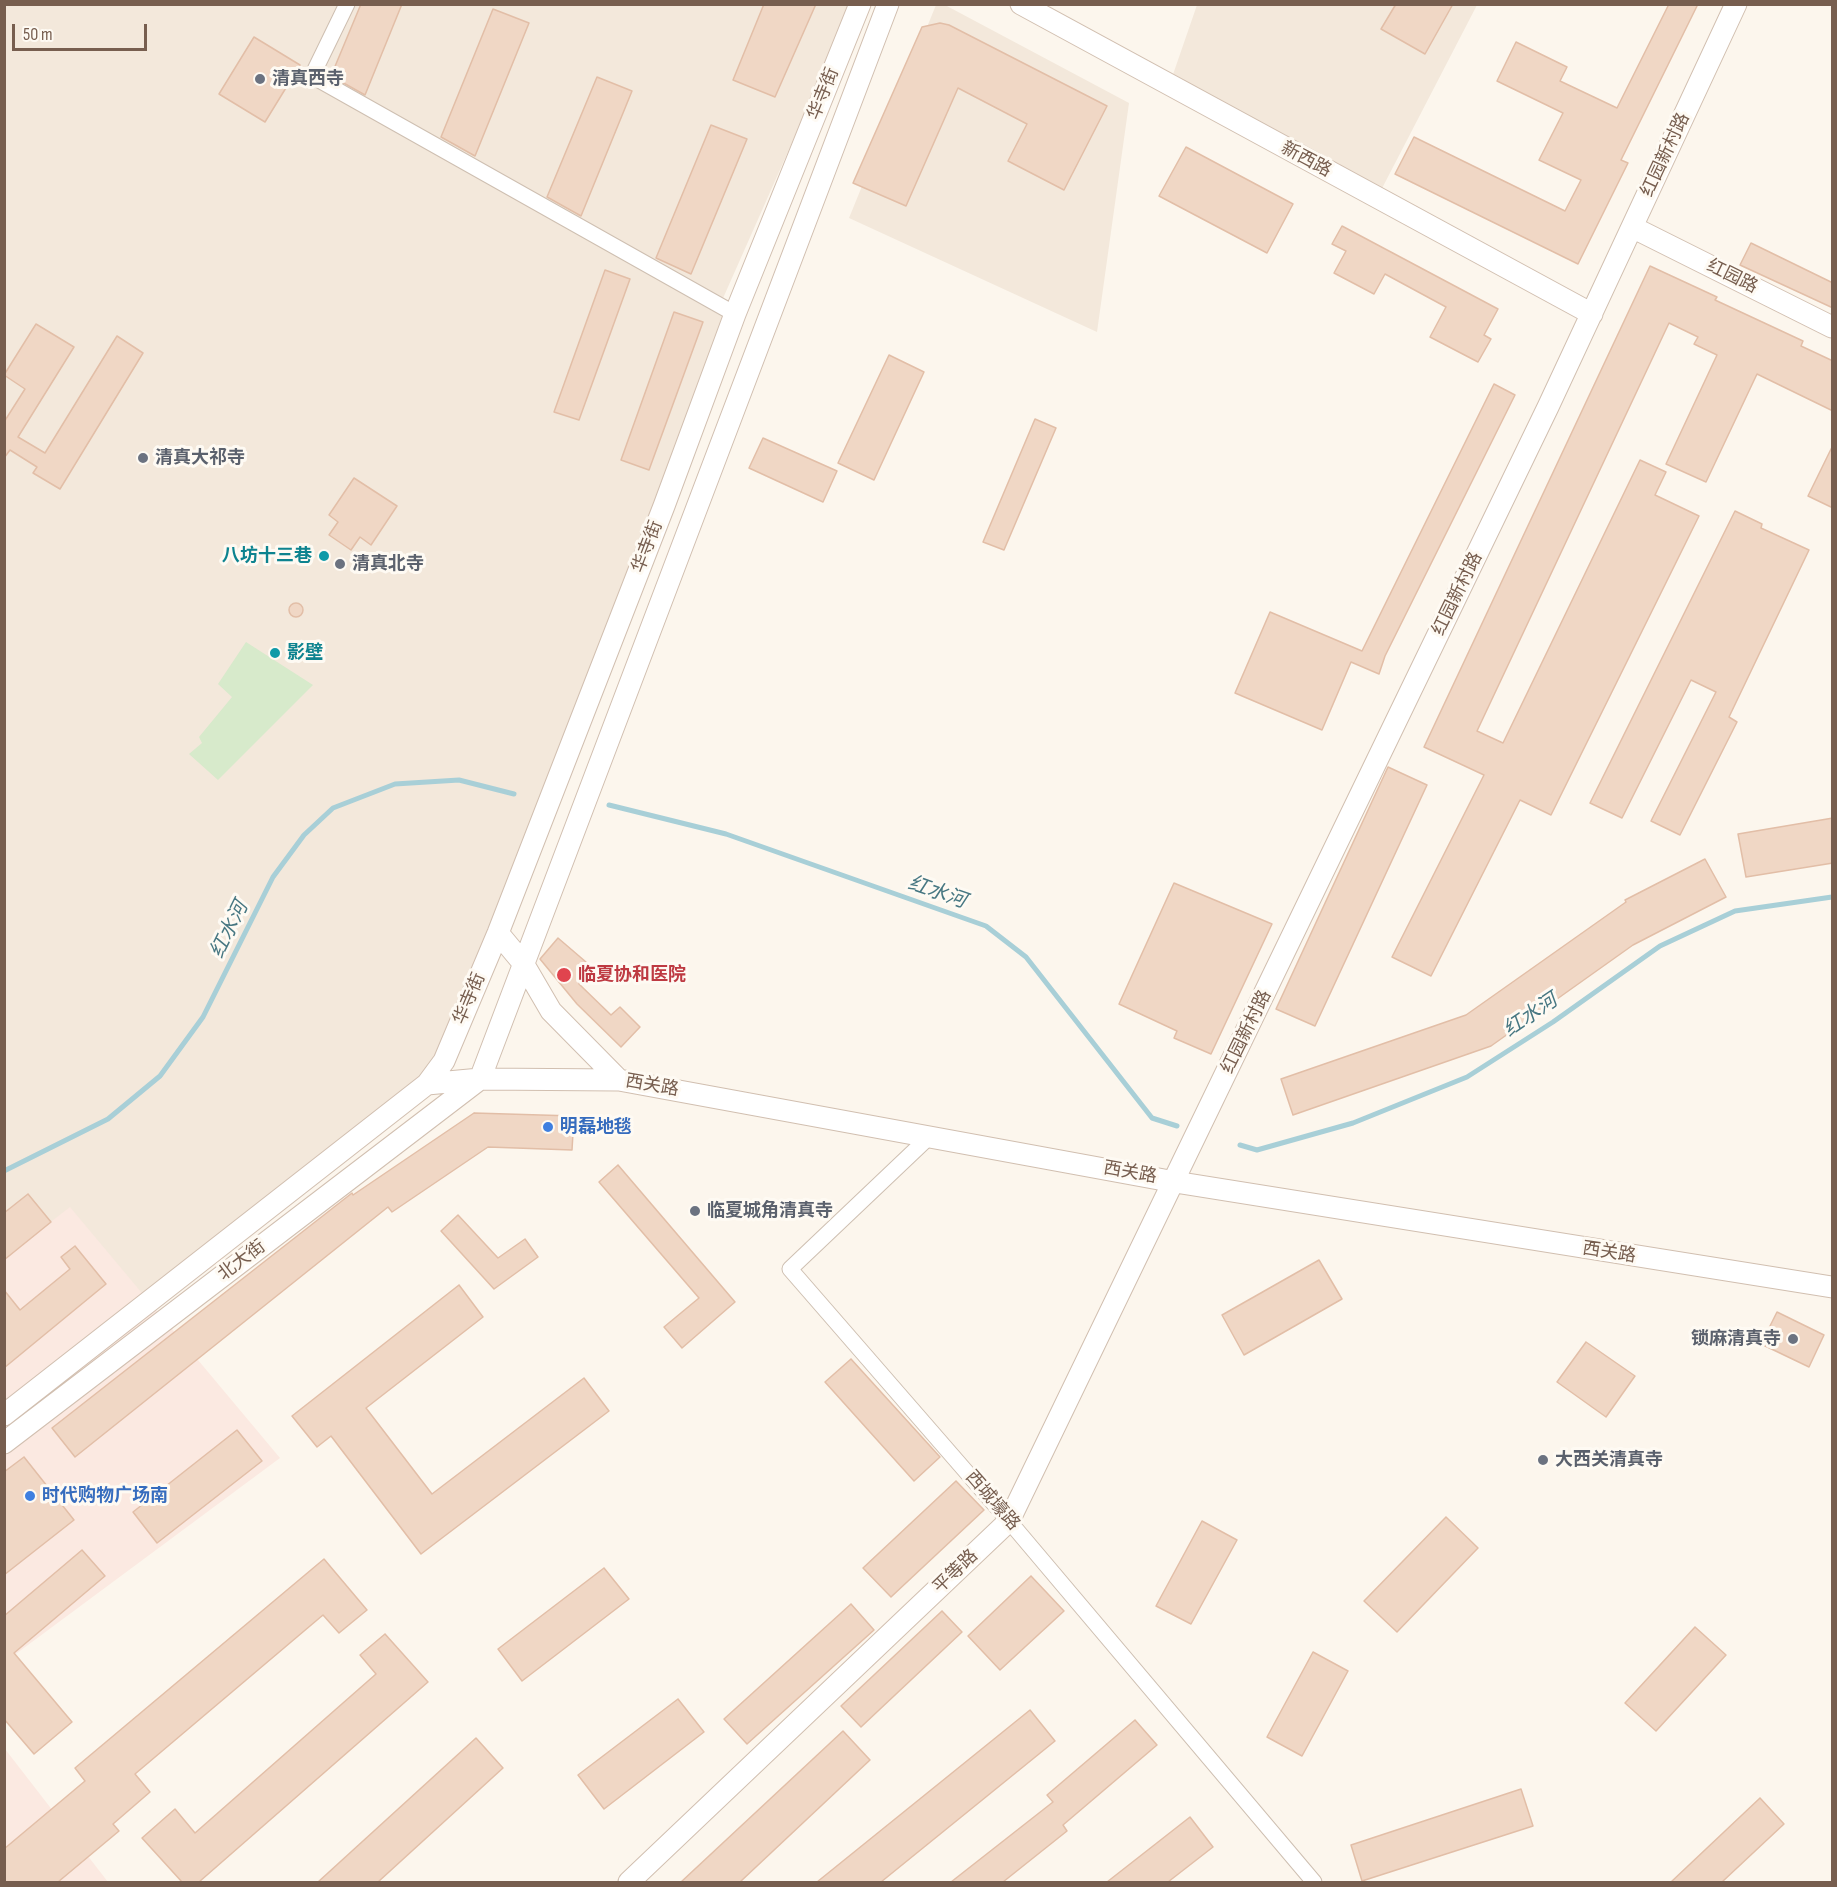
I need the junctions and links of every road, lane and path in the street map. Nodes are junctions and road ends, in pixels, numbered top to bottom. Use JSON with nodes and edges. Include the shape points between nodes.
{"nodes":[{"id":1,"x":347,"y":4,"type":"edge"},
{"id":2,"x":860,"y":4,"type":"edge"},
{"id":3,"x":888,"y":4,"type":"edge"},
{"id":4,"x":1021,"y":4,"type":"edge"},
{"id":5,"x":1736,"y":4,"type":"edge"},
{"id":6,"x":1632,"y":227,"type":"junction"},
{"id":7,"x":735,"y":314,"type":"junction"},
{"id":8,"x":1592,"y":314,"type":"junction"},
{"id":9,"x":1833,"y":327,"type":"edge"},
{"id":10,"x":498,"y":933,"type":"junction"},
{"id":11,"x":523,"y":963,"type":"junction"},
{"id":12,"x":480,"y":1079,"type":"junction"},
{"id":13,"x":620,"y":1080,"type":"junction"},
{"id":14,"x":427,"y":1084,"type":"junction"},
{"id":15,"x":929,"y":1137,"type":"junction"},
{"id":16,"x":1176,"y":1182,"type":"junction"},
{"id":17,"x":1833,"y":1287,"type":"edge"},
{"id":18,"x":4,"y":1415,"type":"edge"},
{"id":19,"x":4,"y":1443,"type":"edge"},
{"id":20,"x":1009,"y":1521,"type":"junction"},
{"id":21,"x":629,"y":1882,"type":"edge"},
{"id":22,"x":1314,"y":1882,"type":"edge"}],
"edges":[{"from":1,"to":7,"type":"street","via":[[312,76]]},
{"from":2,"to":7,"type":"main road","name":"华寺街"},
{"from":3,"to":11,"type":"main road","name":"华寺街"},
{"from":4,"to":8,"type":"main road","name":"新西路"},
{"from":5,"to":6,"type":"main road","name":"红园新村路"},
{"from":6,"to":8,"type":"main road","name":"红园新村路"},
{"from":6,"to":9,"type":"main road","name":"红园路"},
{"from":7,"to":10,"type":"main road","name":"华寺街"},
{"from":8,"to":16,"type":"main road","name":"红园新村路"},
{"from":10,"to":11,"type":"main road"},
{"from":10,"to":14,"type":"main road","name":"华寺街","via":[[444,1061]]},
{"from":11,"to":12,"type":"main road","name":"华寺街"},
{"from":11,"to":13,"type":"main road","via":[[551,1011]]},
{"from":12,"to":13,"type":"main road","name":"西关路"},
{"from":12,"to":14,"type":"main road","name":"西关路"},
{"from":12,"to":19,"type":"main road","name":"北大街"},
{"from":13,"to":15,"type":"main road","name":"西关路"},
{"from":14,"to":18,"type":"main road","name":"北大街"},
{"from":15,"to":16,"type":"main road","name":"西关路"},
{"from":15,"to":20,"type":"street","name":"西城壕路","via":[[790,1269]]},
{"from":16,"to":17,"type":"main road","name":"西关路"},
{"from":16,"to":20,"type":"main road","name":"平等路"},
{"from":20,"to":21,"type":"main road","name":"平等路"},
{"from":20,"to":22,"type":"street","name":"西城壕路"}]}
